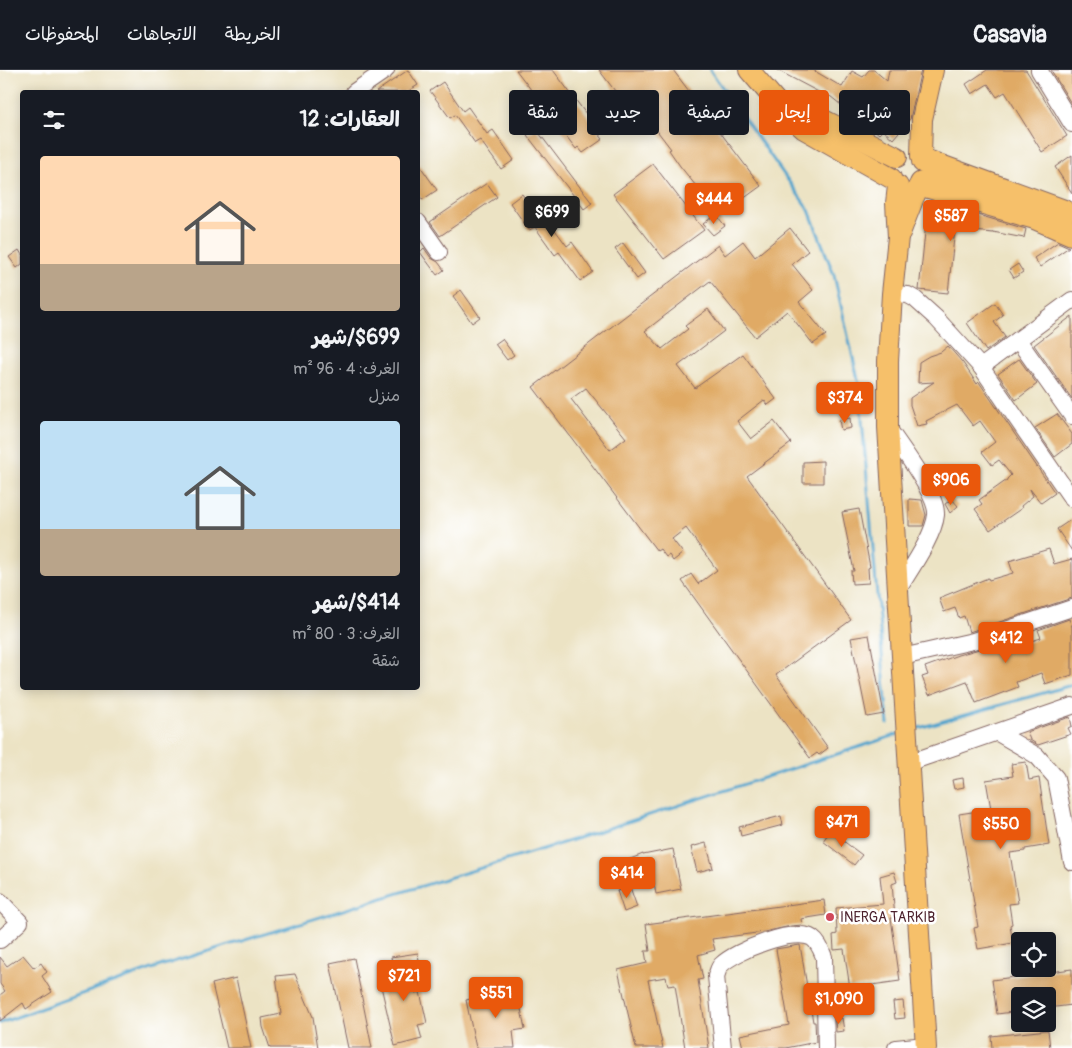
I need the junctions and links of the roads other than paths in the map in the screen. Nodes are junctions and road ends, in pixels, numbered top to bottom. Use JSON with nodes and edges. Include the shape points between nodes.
{"nodes":[{"id":1,"x":386,"y":70,"type":"edge"},
{"id":2,"x":750,"y":70,"type":"edge"},
{"id":3,"x":933,"y":70,"type":"edge"},
{"id":4,"x":1039,"y":70,"type":"edge"},
{"id":5,"x":357,"y":90,"type":"edge"},
{"id":6,"x":767,"y":90,"type":"edge"},
{"id":7,"x":829,"y":123,"type":"edge"},
{"id":8,"x":1072,"y":124,"type":"edge"},
{"id":9,"x":814,"y":135,"type":"edge"},
{"id":10,"x":914,"y":167,"type":"junction"},
{"id":11,"x":895,"y":182,"type":"junction"},
{"id":12,"x":1072,"y":215,"type":"edge"},
{"id":13,"x":420,"y":225,"type":"edge"},
{"id":14,"x":1072,"y":233,"type":"edge"},
{"id":15,"x":898,"y":237,"type":"junction"},
{"id":16,"x":439,"y":252,"type":"dead end"},
{"id":17,"x":892,"y":294,"type":"junction"},
{"id":18,"x":1072,"y":300,"type":"edge"},
{"id":19,"x":1018,"y":340,"type":"junction"},
{"id":20,"x":981,"y":367,"type":"junction"},
{"id":21,"x":1072,"y":416,"type":"edge"},
{"id":22,"x":888,"y":427,"type":"junction"},
{"id":23,"x":1072,"y":499,"type":"edge"},
{"id":24,"x":898,"y":590,"type":"junction"},
{"id":25,"x":1072,"y":608,"type":"edge"},
{"id":26,"x":902,"y":657,"type":"junction"},
{"id":27,"x":1072,"y":706,"type":"edge"},
{"id":28,"x":998,"y":733,"type":"junction"},
{"id":29,"x":908,"y":760,"type":"junction"},
{"id":30,"x":1072,"y":862,"type":"edge"},
{"id":31,"x":0,"y":901,"type":"edge"},
{"id":32,"x":0,"y":940,"type":"edge"},
{"id":33,"x":926,"y":1046,"type":"edge"},
{"id":34,"x":723,"y":1048,"type":"edge"},
{"id":35,"x":826,"y":1048,"type":"edge"},
{"id":36,"x":896,"y":1048,"type":"edge"}],
"edges":[{"from":1,"to":5,"type":"street"},
{"from":2,"to":6,"type":"main road"},
{"from":3,"to":10,"type":"main road"},
{"from":4,"to":8,"type":"street"},
{"from":7,"to":10,"type":"main road"},
{"from":9,"to":11,"type":"main road"},
{"from":10,"to":11,"type":"main road","via":[[908,189]]},
{"from":10,"to":11,"type":"main road","via":[[891,166]]},
{"from":10,"to":12,"type":"highway","via":[[1039,201]]},
{"from":10,"to":14,"type":"highway"},
{"from":10,"to":15,"type":"main road"},
{"from":11,"to":15,"type":"main road"},
{"from":13,"to":16,"type":"street"},
{"from":15,"to":17,"type":"main road"},
{"from":17,"to":20,"type":"street","via":[[915,299]]},
{"from":17,"to":22,"type":"main road"},
{"from":18,"to":19,"type":"street"},
{"from":19,"to":20,"type":"street"},
{"from":19,"to":21,"type":"street"},
{"from":20,"to":23,"type":"street"},
{"from":22,"to":24,"type":"main road"},
{"from":22,"to":24,"type":"street","via":[[931,494],[936,513],[933,529]]},
{"from":24,"to":26,"type":"main road"},
{"from":25,"to":26,"type":"street","via":[[973,641]]},
{"from":26,"to":29,"type":"main road"},
{"from":27,"to":28,"type":"street"},
{"from":28,"to":29,"type":"street"},
{"from":28,"to":30,"type":"street","via":[[1037,756],[1056,778]]},
{"from":29,"to":33,"type":"main road"},
{"from":31,"to":32,"type":"street","via":[[20,922]]},
{"from":33,"to":36,"type":"street"},
{"from":34,"to":35,"type":"street","via":[[716,976],[719,967],[729,958],[772,939],[794,935],[810,937],[818,944],[824,957]]}]}
